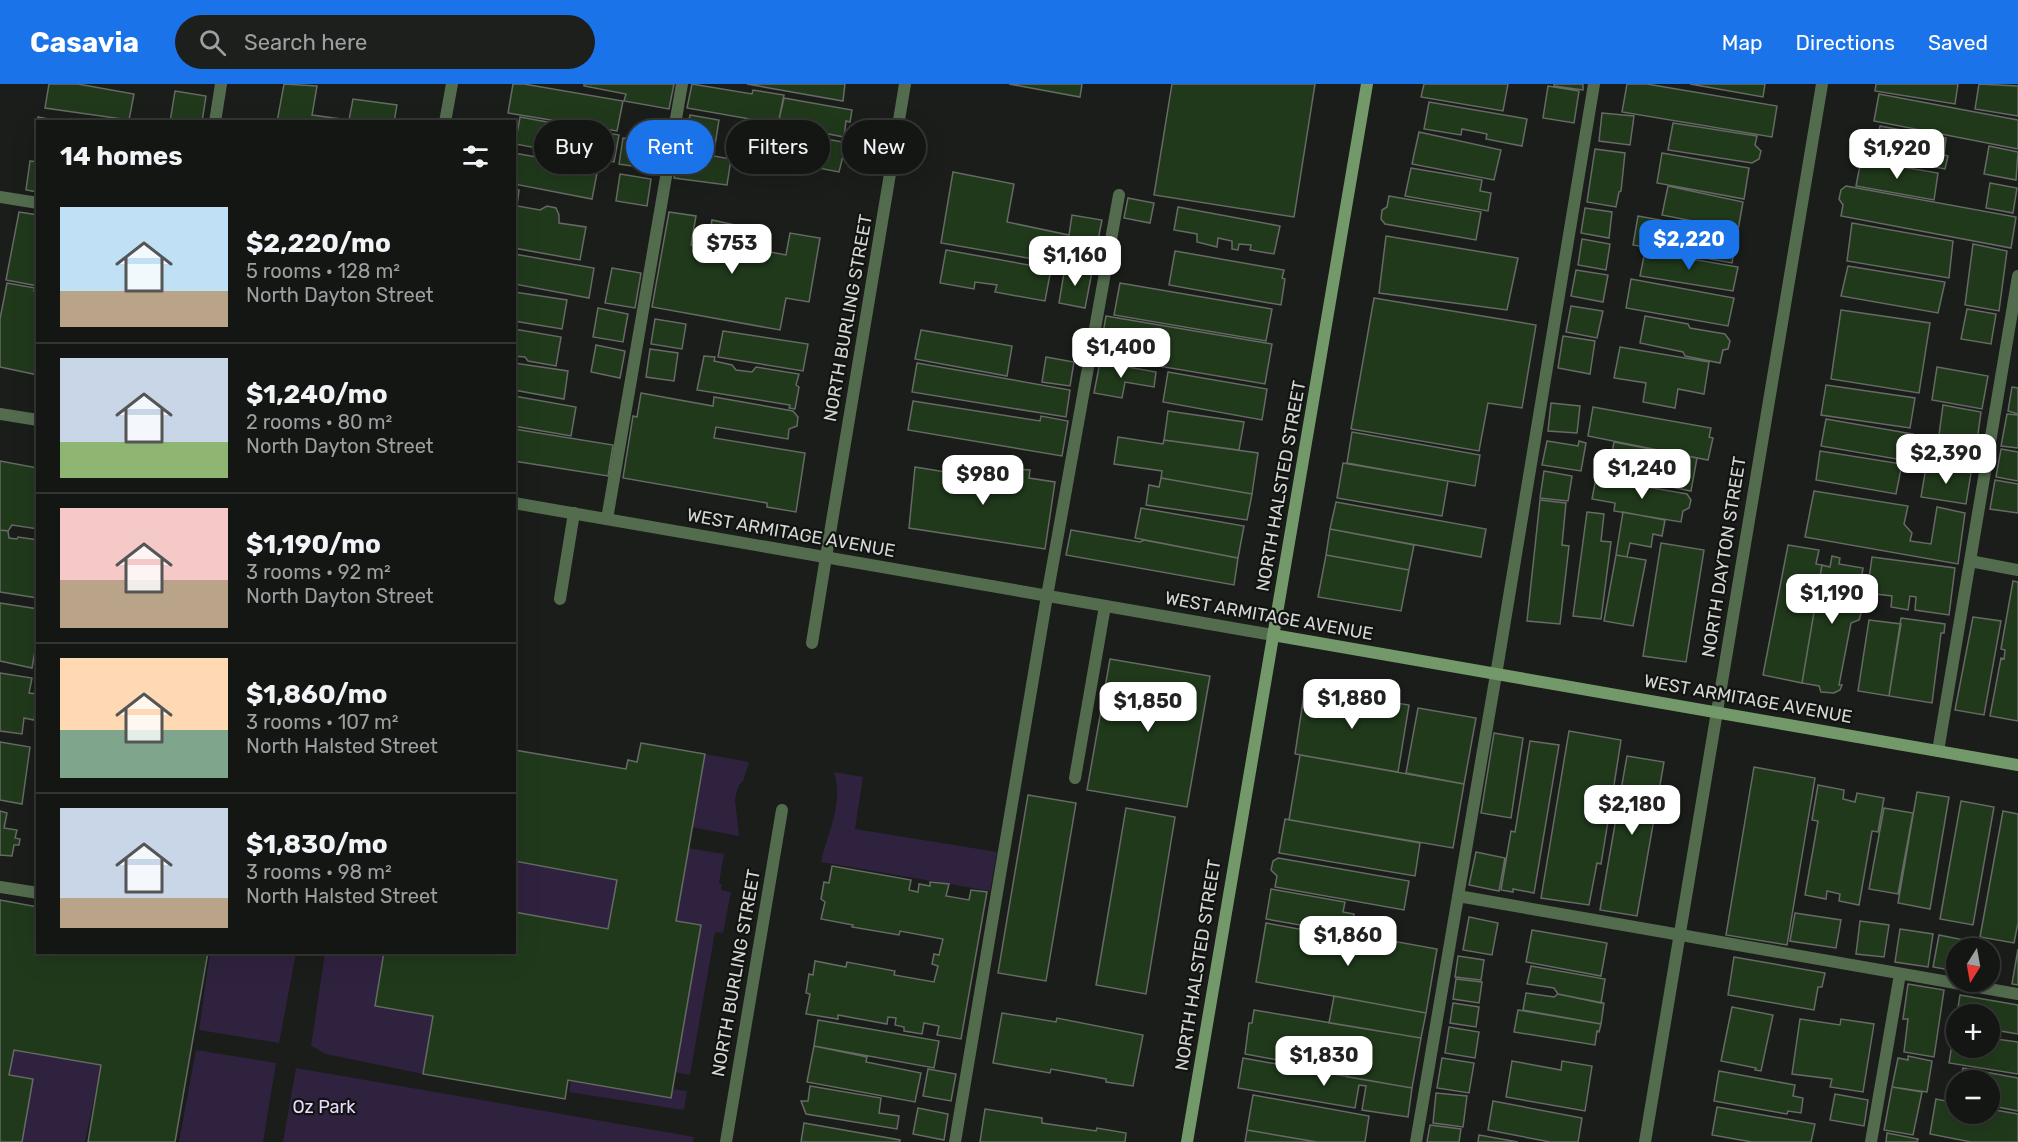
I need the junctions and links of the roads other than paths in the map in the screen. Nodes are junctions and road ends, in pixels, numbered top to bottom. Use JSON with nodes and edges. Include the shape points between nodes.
{"nodes":[{"id":1,"x":221,"y":84,"type":"edge"},
{"id":2,"x":452,"y":84,"type":"edge"},
{"id":3,"x":682,"y":84,"type":"edge"},
{"id":4,"x":905,"y":84,"type":"edge"},
{"id":5,"x":1366,"y":84,"type":"edge"},
{"id":6,"x":1594,"y":84,"type":"edge"},
{"id":7,"x":1822,"y":84,"type":"edge"},
{"id":8,"x":215,"y":120,"type":"edge"},
{"id":9,"x":446,"y":120,"type":"edge"},
{"id":10,"x":1119,"y":195,"type":"dead end"},
{"id":11,"x":0,"y":197,"type":"edge"},
{"id":12,"x":36,"y":203,"type":"edge"},
{"id":13,"x":2018,"y":276,"type":"edge"},
{"id":14,"x":0,"y":414,"type":"edge"},
{"id":15,"x":36,"y":420,"type":"edge"},
{"id":16,"x":516,"y":503,"type":"edge"},
{"id":17,"x":574,"y":513,"type":"junction"},
{"id":18,"x":607,"y":519,"type":"junction"},
{"id":19,"x":826,"y":557,"type":"junction"},
{"id":20,"x":1970,"y":561,"type":"junction"},
{"id":21,"x":2018,"y":570,"type":"edge"},
{"id":22,"x":1047,"y":596,"type":"junction"},
{"id":23,"x":560,"y":599,"type":"dead end"},
{"id":24,"x":1105,"y":606,"type":"junction"},
{"id":25,"x":1273,"y":635,"type":"junction"},
{"id":26,"x":812,"y":643,"type":"dead end"},
{"id":27,"x":1496,"y":673,"type":"junction"},
{"id":28,"x":1717,"y":712,"type":"junction"},
{"id":29,"x":1938,"y":751,"type":"junction"},
{"id":30,"x":2018,"y":765,"type":"edge"},
{"id":31,"x":1075,"y":778,"type":"dead end"},
{"id":32,"x":782,"y":810,"type":"dead end"},
{"id":33,"x":0,"y":887,"type":"edge"},
{"id":34,"x":36,"y":893,"type":"edge"},
{"id":35,"x":1458,"y":896,"type":"junction"},
{"id":36,"x":1680,"y":935,"type":"junction"},
{"id":37,"x":1900,"y":974,"type":"junction"},
{"id":38,"x":2018,"y":994,"type":"edge"},
{"id":39,"x":726,"y":1142,"type":"edge"},
{"id":40,"x":955,"y":1142,"type":"edge"},
{"id":41,"x":1187,"y":1142,"type":"edge"},
{"id":42,"x":1416,"y":1142,"type":"edge"},
{"id":43,"x":1645,"y":1142,"type":"edge"},
{"id":44,"x":1871,"y":1142,"type":"edge"}],
"edges":[{"from":1,"to":8,"type":"street"},
{"from":2,"to":9,"type":"street"},
{"from":3,"to":18,"type":"street"},
{"from":4,"to":19,"type":"street","name":"NORTH BURLING STREET"},
{"from":5,"to":25,"type":"main road","name":"NORTH HALSTED STREET"},
{"from":6,"to":27,"type":"street"},
{"from":7,"to":28,"type":"street","name":"NORTH DAYTON STREET"},
{"from":10,"to":22,"type":"street"},
{"from":11,"to":12,"type":"street"},
{"from":13,"to":20,"type":"street"},
{"from":14,"to":15,"type":"street"},
{"from":16,"to":17,"type":"street","name":"WEST ARMITAGE AVENUE"},
{"from":17,"to":18,"type":"street","name":"WEST ARMITAGE AVENUE"},
{"from":17,"to":23,"type":"street"},
{"from":18,"to":19,"type":"street","name":"WEST ARMITAGE AVENUE"},
{"from":19,"to":22,"type":"street","name":"WEST ARMITAGE AVENUE"},
{"from":19,"to":26,"type":"street","name":"NORTH BURLING STREET"},
{"from":20,"to":21,"type":"street"},
{"from":20,"to":29,"type":"street"},
{"from":22,"to":24,"type":"street","name":"WEST ARMITAGE AVENUE"},
{"from":22,"to":40,"type":"street"},
{"from":24,"to":25,"type":"street","name":"WEST ARMITAGE AVENUE"},
{"from":24,"to":31,"type":"street"},
{"from":25,"to":27,"type":"main road","name":"WEST ARMITAGE AVENUE"},
{"from":25,"to":41,"type":"main road","name":"NORTH HALSTED STREET"},
{"from":27,"to":28,"type":"main road","name":"WEST ARMITAGE AVENUE"},
{"from":27,"to":35,"type":"street"},
{"from":28,"to":29,"type":"main road","name":"WEST ARMITAGE AVENUE"},
{"from":28,"to":36,"type":"street","name":"NORTH DAYTON STREET"},
{"from":29,"to":30,"type":"main road","name":"WEST ARMITAGE AVENUE"},
{"from":32,"to":39,"type":"street","name":"NORTH BURLING STREET"},
{"from":33,"to":34,"type":"street"},
{"from":35,"to":36,"type":"street"},
{"from":35,"to":42,"type":"street"},
{"from":36,"to":37,"type":"street"},
{"from":36,"to":43,"type":"street","name":"NORTH DAYTON STREET"},
{"from":37,"to":38,"type":"street"},
{"from":37,"to":44,"type":"street"}]}
